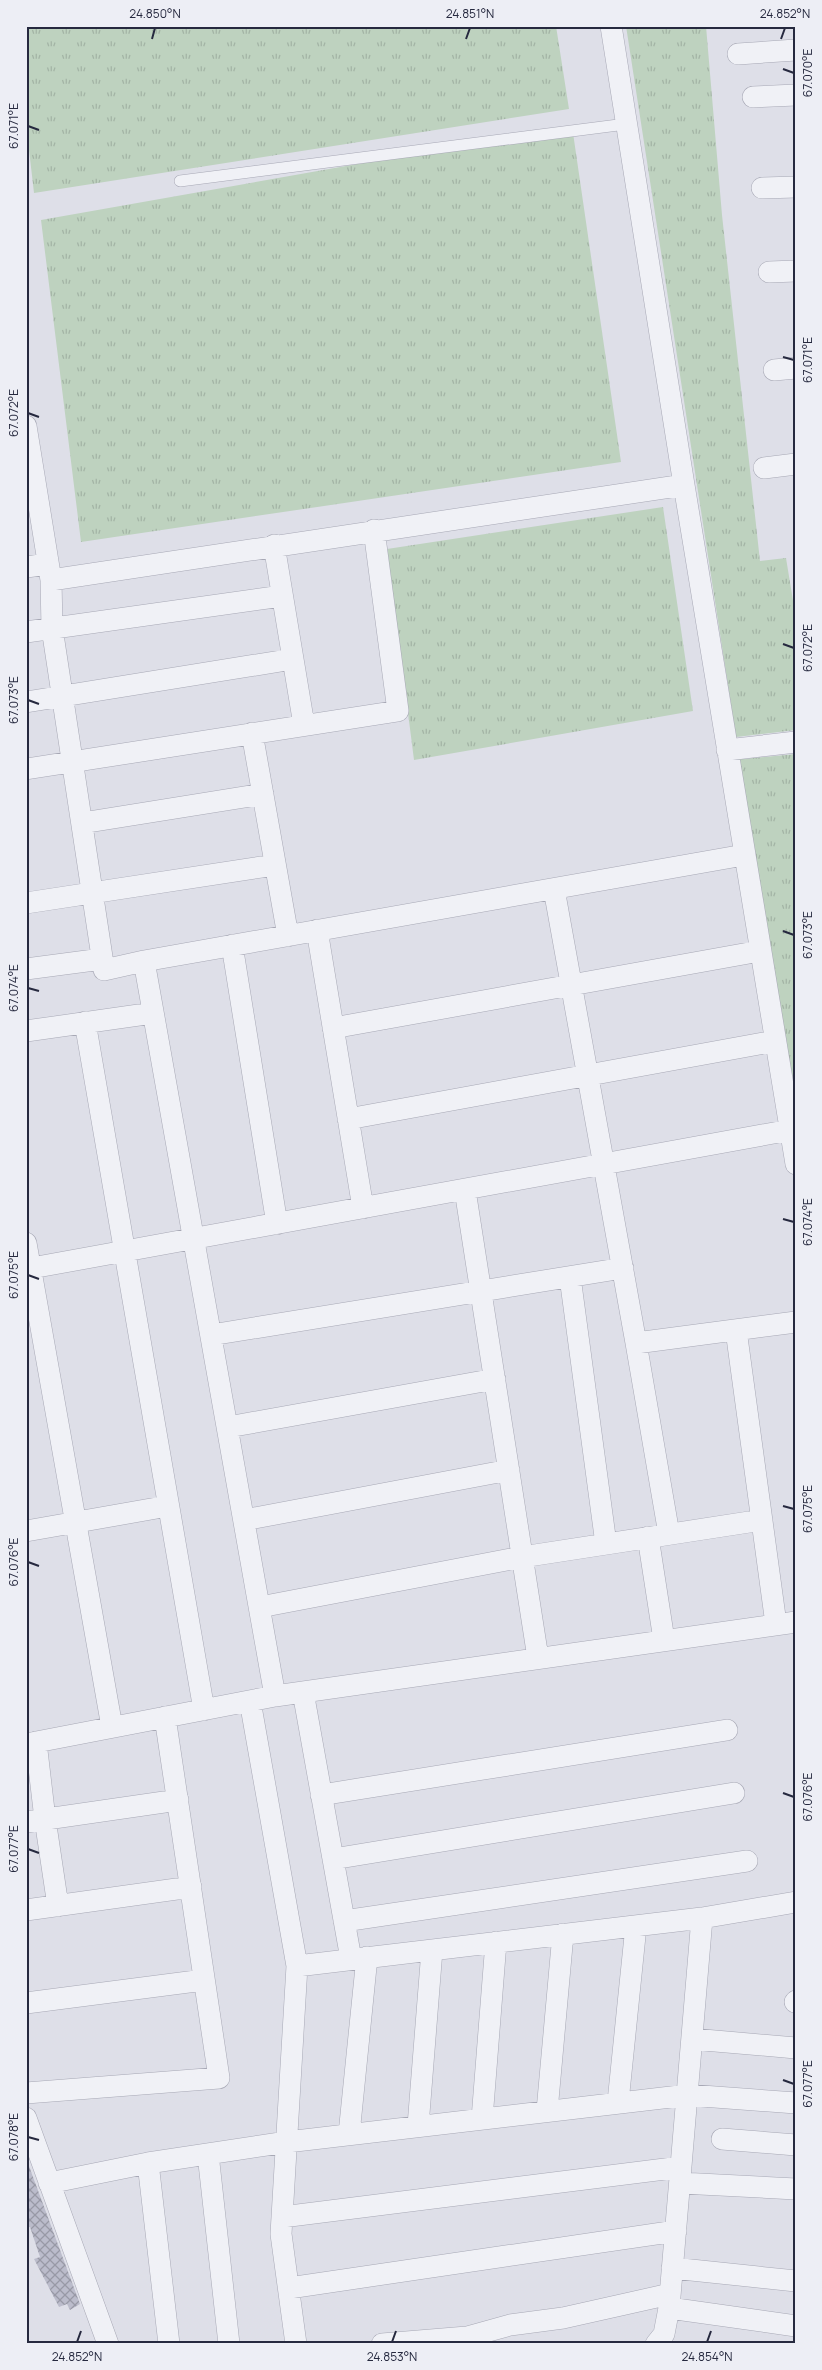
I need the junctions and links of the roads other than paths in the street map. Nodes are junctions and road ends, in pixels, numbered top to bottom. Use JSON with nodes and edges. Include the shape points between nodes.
{"nodes":[{"id":1,"x":611,"y":26,"type":"edge"},
{"id":2,"x":796,"y":50,"type":"edge"},
{"id":3,"x":738,"y":54,"type":"dead end"},
{"id":4,"x":796,"y":95,"type":"edge"},
{"id":5,"x":753,"y":97,"type":"dead end"},
{"id":6,"x":626,"y":124,"type":"junction"},
{"id":7,"x":180,"y":181,"type":"dead end"},
{"id":8,"x":796,"y":187,"type":"edge"},
{"id":9,"x":762,"y":188,"type":"dead end"},
{"id":10,"x":796,"y":271,"type":"edge"},
{"id":11,"x":769,"y":272,"type":"dead end"},
{"id":12,"x":796,"y":368,"type":"edge"},
{"id":13,"x":774,"y":370,"type":"dead end"},
{"id":14,"x":26,"y":426,"type":"edge"},
{"id":15,"x":796,"y":464,"type":"edge"},
{"id":16,"x":764,"y":468,"type":"dead end"},
{"id":17,"x":684,"y":485,"type":"junction"},
{"id":18,"x":33,"y":503,"type":"edge"},
{"id":19,"x":374,"y":530,"type":"junction"},
{"id":20,"x":274,"y":545,"type":"junction"},
{"id":21,"x":26,"y":567,"type":"edge"},
{"id":22,"x":50,"y":572,"type":"junction"},
{"id":23,"x":282,"y":596,"type":"junction"},
{"id":24,"x":52,"y":628,"type":"junction"},
{"id":25,"x":26,"y":632,"type":"edge"},
{"id":26,"x":293,"y":659,"type":"junction"},
{"id":27,"x":62,"y":696,"type":"junction"},
{"id":28,"x":26,"y":702,"type":"edge"},
{"id":29,"x":304,"y":725,"type":"junction"},
{"id":30,"x":252,"y":733,"type":"junction"},
{"id":31,"x":796,"y":742,"type":"edge"},
{"id":32,"x":727,"y":750,"type":"junction"},
{"id":33,"x":72,"y":762,"type":"junction"},
{"id":34,"x":26,"y":769,"type":"edge"},
{"id":35,"x":263,"y":794,"type":"junction"},
{"id":36,"x":82,"y":823,"type":"junction"},
{"id":37,"x":744,"y":855,"type":"junction"},
{"id":38,"x":276,"y":865,"type":"junction"},
{"id":39,"x":554,"y":889,"type":"junction"},
{"id":40,"x":92,"y":893,"type":"junction"},
{"id":41,"x":26,"y":903,"type":"edge"},
{"id":42,"x":316,"y":930,"type":"junction"},
{"id":43,"x":288,"y":936,"type":"junction"},
{"id":44,"x":232,"y":945,"type":"junction"},
{"id":45,"x":760,"y":951,"type":"junction"},
{"id":46,"x":102,"y":959,"type":"junction"},
{"id":47,"x":144,"y":961,"type":"junction"},
{"id":48,"x":26,"y":970,"type":"edge"},
{"id":49,"x":571,"y":985,"type":"junction"},
{"id":50,"x":154,"y":1013,"type":"junction"},
{"id":51,"x":85,"y":1022,"type":"junction"},
{"id":52,"x":333,"y":1028,"type":"junction"},
{"id":53,"x":26,"y":1030,"type":"edge"},
{"id":54,"x":775,"y":1041,"type":"junction"},
{"id":55,"x":588,"y":1074,"type":"junction"},
{"id":56,"x":348,"y":1119,"type":"junction"},
{"id":57,"x":790,"y":1130,"type":"junction"},
{"id":58,"x":604,"y":1164,"type":"junction"},
{"id":59,"x":796,"y":1164,"type":"edge"},
{"id":60,"x":465,"y":1190,"type":"junction"},
{"id":61,"x":363,"y":1208,"type":"junction"},
{"id":62,"x":277,"y":1224,"type":"junction"},
{"id":63,"x":194,"y":1239,"type":"junction"},
{"id":64,"x":26,"y":1243,"type":"edge"},
{"id":65,"x":125,"y":1252,"type":"junction"},
{"id":66,"x":623,"y":1268,"type":"junction"},
{"id":67,"x":28,"y":1269,"type":"edge"},
{"id":68,"x":570,"y":1277,"type":"junction"},
{"id":69,"x":481,"y":1291,"type":"junction"},
{"id":70,"x":796,"y":1322,"type":"edge"},
{"id":71,"x":736,"y":1330,"type":"junction"},
{"id":72,"x":211,"y":1335,"type":"junction"},
{"id":73,"x":636,"y":1342,"type":"junction"},
{"id":74,"x":495,"y":1379,"type":"junction"},
{"id":75,"x":228,"y":1428,"type":"junction"},
{"id":76,"x":509,"y":1470,"type":"junction"},
{"id":77,"x":168,"y":1506,"type":"junction"},
{"id":78,"x":244,"y":1520,"type":"junction"},
{"id":79,"x":762,"y":1520,"type":"junction"},
{"id":80,"x":76,"y":1522,"type":"junction"},
{"id":81,"x":26,"y":1531,"type":"edge"},
{"id":82,"x":659,"y":1536,"type":"junction"},
{"id":83,"x":606,"y":1544,"type":"junction"},
{"id":84,"x":522,"y":1557,"type":"junction"},
{"id":85,"x":260,"y":1607,"type":"junction"},
{"id":86,"x":786,"y":1623,"type":"edge"},
{"id":87,"x":664,"y":1640,"type":"junction"},
{"id":88,"x":538,"y":1658,"type":"junction"},
{"id":89,"x":303,"y":1692,"type":"junction"},
{"id":90,"x":276,"y":1696,"type":"junction"},
{"id":91,"x":250,"y":1701,"type":"junction"},
{"id":92,"x":204,"y":1710,"type":"junction"},
{"id":93,"x":165,"y":1717,"type":"junction"},
{"id":94,"x":112,"y":1727,"type":"junction"},
{"id":95,"x":727,"y":1730,"type":"dead end"},
{"id":96,"x":31,"y":1743,"type":"edge"},
{"id":97,"x":734,"y":1793,"type":"dead end"},
{"id":98,"x":321,"y":1794,"type":"junction"},
{"id":99,"x":178,"y":1800,"type":"junction"},
{"id":100,"x":36,"y":1820,"type":"edge"},
{"id":101,"x":333,"y":1859,"type":"junction"},
{"id":102,"x":747,"y":1861,"type":"dead end"},
{"id":103,"x":190,"y":1887,"type":"junction"},
{"id":104,"x":796,"y":1902,"type":"edge"},
{"id":105,"x":58,"y":1906,"type":"junction"},
{"id":106,"x":26,"y":1910,"type":"edge"},
{"id":107,"x":702,"y":1918,"type":"junction"},
{"id":108,"x":344,"y":1921,"type":"junction"},
{"id":109,"x":636,"y":1926,"type":"junction"},
{"id":110,"x":563,"y":1934,"type":"junction"},
{"id":111,"x":496,"y":1942,"type":"junction"},
{"id":112,"x":432,"y":1950,"type":"junction"},
{"id":113,"x":359,"y":1958,"type":"junction"},
{"id":114,"x":297,"y":1966,"type":"junction"},
{"id":115,"x":204,"y":1980,"type":"junction"},
{"id":116,"x":26,"y":2003,"type":"edge"},
{"id":117,"x":692,"y":2039,"type":"junction"},
{"id":118,"x":796,"y":2048,"type":"edge"},
{"id":119,"x":26,"y":2094,"type":"edge"},
{"id":120,"x":688,"y":2095,"type":"junction"},
{"id":121,"x":618,"y":2102,"type":"junction"},
{"id":122,"x":796,"y":2102,"type":"edge"},
{"id":123,"x":547,"y":2111,"type":"junction"},
{"id":124,"x":26,"y":2118,"type":"edge"},
{"id":125,"x":482,"y":2119,"type":"junction"},
{"id":126,"x":418,"y":2126,"type":"junction"},
{"id":127,"x":349,"y":2134,"type":"junction"},
{"id":128,"x":722,"y":2139,"type":"dead end"},
{"id":129,"x":286,"y":2142,"type":"junction"},
{"id":130,"x":796,"y":2145,"type":"edge"},
{"id":131,"x":208,"y":2154,"type":"junction"},
{"id":132,"x":148,"y":2163,"type":"junction"},
{"id":133,"x":681,"y":2175,"type":"junction"},
{"id":134,"x":49,"y":2183,"type":"junction"},
{"id":135,"x":796,"y":2189,"type":"edge"},
{"id":136,"x":282,"y":2217,"type":"junction"},
{"id":137,"x":676,"y":2231,"type":"junction"},
{"id":138,"x":672,"y":2268,"type":"junction"},
{"id":139,"x":796,"y":2281,"type":"edge"},
{"id":140,"x":289,"y":2288,"type":"junction"},
{"id":141,"x":670,"y":2301,"type":"junction"},
{"id":142,"x":796,"y":2326,"type":"edge"},
{"id":143,"x":472,"y":2340,"type":"edge"},
{"id":144,"x":108,"y":2344,"type":"edge"},
{"id":145,"x":169,"y":2344,"type":"edge"},
{"id":146,"x":229,"y":2344,"type":"edge"},
{"id":147,"x":296,"y":2344,"type":"edge"},
{"id":148,"x":382,"y":2344,"type":"edge"},
{"id":149,"x":656,"y":2344,"type":"edge"}],
"edges":[{"from":1,"to":6,"type":"street"},
{"from":2,"to":3,"type":"street"},
{"from":4,"to":5,"type":"street"},
{"from":6,"to":7,"type":"lane"},
{"from":6,"to":17,"type":"street"},
{"from":8,"to":9,"type":"street"},
{"from":10,"to":11,"type":"street"},
{"from":12,"to":13,"type":"street"},
{"from":14,"to":18,"type":"street"},
{"from":15,"to":16,"type":"street"},
{"from":17,"to":19,"type":"street"},
{"from":17,"to":32,"type":"street"},
{"from":18,"to":22,"type":"street"},
{"from":19,"to":20,"type":"street"},
{"from":19,"to":29,"type":"street","via":[[398,711]]},
{"from":20,"to":22,"type":"street"},
{"from":20,"to":23,"type":"street"},
{"from":21,"to":22,"type":"street"},
{"from":22,"to":24,"type":"street"},
{"from":23,"to":24,"type":"street"},
{"from":23,"to":26,"type":"street"},
{"from":24,"to":25,"type":"street"},
{"from":24,"to":27,"type":"street"},
{"from":26,"to":27,"type":"street"},
{"from":26,"to":29,"type":"street"},
{"from":27,"to":28,"type":"street"},
{"from":27,"to":33,"type":"street"},
{"from":29,"to":30,"type":"street"},
{"from":30,"to":33,"type":"street"},
{"from":30,"to":35,"type":"street"},
{"from":31,"to":32,"type":"street"},
{"from":32,"to":37,"type":"street"},
{"from":33,"to":34,"type":"street"},
{"from":33,"to":36,"type":"street"},
{"from":35,"to":36,"type":"street"},
{"from":35,"to":38,"type":"street"},
{"from":36,"to":40,"type":"street"},
{"from":37,"to":39,"type":"street"},
{"from":37,"to":45,"type":"street"},
{"from":38,"to":40,"type":"street"},
{"from":38,"to":43,"type":"street"},
{"from":39,"to":42,"type":"street"},
{"from":39,"to":49,"type":"street"},
{"from":40,"to":41,"type":"street"},
{"from":40,"to":46,"type":"street"},
{"from":42,"to":43,"type":"street"},
{"from":42,"to":52,"type":"street"},
{"from":43,"to":44,"type":"street"},
{"from":44,"to":47,"type":"street"},
{"from":44,"to":62,"type":"street"},
{"from":45,"to":49,"type":"street"},
{"from":45,"to":54,"type":"street"},
{"from":46,"to":47,"type":"street","via":[[104,970]]},
{"from":46,"to":48,"type":"street"},
{"from":47,"to":50,"type":"street"},
{"from":49,"to":52,"type":"street"},
{"from":49,"to":55,"type":"street"},
{"from":50,"to":51,"type":"street"},
{"from":50,"to":63,"type":"street"},
{"from":51,"to":53,"type":"street"},
{"from":51,"to":65,"type":"street"},
{"from":52,"to":56,"type":"street"},
{"from":54,"to":55,"type":"street"},
{"from":54,"to":57,"type":"street"},
{"from":55,"to":56,"type":"street"},
{"from":55,"to":58,"type":"street"},
{"from":56,"to":61,"type":"street"},
{"from":57,"to":58,"type":"street"},
{"from":57,"to":59,"type":"street"},
{"from":58,"to":60,"type":"street"},
{"from":58,"to":66,"type":"street"},
{"from":60,"to":61,"type":"street"},
{"from":60,"to":69,"type":"street"},
{"from":61,"to":62,"type":"street"},
{"from":62,"to":63,"type":"street"},
{"from":63,"to":65,"type":"street"},
{"from":63,"to":72,"type":"street"},
{"from":64,"to":67,"type":"street"},
{"from":65,"to":67,"type":"street"},
{"from":65,"to":77,"type":"street"},
{"from":66,"to":68,"type":"street"},
{"from":66,"to":73,"type":"street"},
{"from":67,"to":80,"type":"street"},
{"from":68,"to":69,"type":"street"},
{"from":68,"to":83,"type":"street"},
{"from":69,"to":72,"type":"street"},
{"from":69,"to":74,"type":"street"},
{"from":70,"to":71,"type":"street"},
{"from":71,"to":73,"type":"street"},
{"from":71,"to":79,"type":"street"},
{"from":72,"to":75,"type":"street"},
{"from":73,"to":82,"type":"street"},
{"from":74,"to":75,"type":"street"},
{"from":74,"to":76,"type":"street"},
{"from":75,"to":78,"type":"street"},
{"from":76,"to":78,"type":"street"},
{"from":76,"to":84,"type":"street"},
{"from":77,"to":80,"type":"street"},
{"from":77,"to":92,"type":"street"},
{"from":78,"to":85,"type":"street"},
{"from":79,"to":82,"type":"street"},
{"from":79,"to":86,"type":"street"},
{"from":80,"to":81,"type":"street"},
{"from":80,"to":94,"type":"street"},
{"from":82,"to":83,"type":"street"},
{"from":82,"to":87,"type":"street"},
{"from":83,"to":84,"type":"street"},
{"from":84,"to":85,"type":"street"},
{"from":84,"to":88,"type":"street"},
{"from":85,"to":90,"type":"street"},
{"from":86,"to":87,"type":"street"},
{"from":87,"to":88,"type":"street"},
{"from":88,"to":89,"type":"street"},
{"from":89,"to":90,"type":"street"},
{"from":89,"to":98,"type":"street"},
{"from":90,"to":91,"type":"street"},
{"from":91,"to":92,"type":"street"},
{"from":91,"to":114,"type":"street"},
{"from":92,"to":93,"type":"street"},
{"from":93,"to":94,"type":"street"},
{"from":93,"to":99,"type":"street"},
{"from":94,"to":96,"type":"street"},
{"from":95,"to":98,"type":"street"},
{"from":96,"to":100,"type":"street"},
{"from":97,"to":101,"type":"street"},
{"from":98,"to":101,"type":"street"},
{"from":99,"to":100,"type":"street"},
{"from":99,"to":103,"type":"street"},
{"from":100,"to":105,"type":"street"},
{"from":101,"to":108,"type":"street"},
{"from":102,"to":108,"type":"street"},
{"from":103,"to":105,"type":"street"},
{"from":103,"to":115,"type":"street"},
{"from":104,"to":107,"type":"street"},
{"from":105,"to":106,"type":"street"},
{"from":107,"to":109,"type":"street"},
{"from":107,"to":117,"type":"street"},
{"from":108,"to":113,"type":"street"},
{"from":109,"to":110,"type":"street"},
{"from":109,"to":121,"type":"street"},
{"from":110,"to":111,"type":"street"},
{"from":110,"to":123,"type":"street"},
{"from":111,"to":112,"type":"street"},
{"from":111,"to":125,"type":"street"},
{"from":112,"to":113,"type":"street"},
{"from":112,"to":126,"type":"street"},
{"from":113,"to":114,"type":"street"},
{"from":113,"to":127,"type":"street"},
{"from":114,"to":129,"type":"street"},
{"from":115,"to":116,"type":"street"},
{"from":115,"to":119,"type":"street","via":[[219,2078]]},
{"from":117,"to":118,"type":"street"},
{"from":117,"to":120,"type":"street"},
{"from":120,"to":121,"type":"street"},
{"from":120,"to":122,"type":"street"},
{"from":120,"to":133,"type":"street"},
{"from":121,"to":123,"type":"street"},
{"from":123,"to":125,"type":"street"},
{"from":124,"to":134,"type":"street"},
{"from":125,"to":126,"type":"street"},
{"from":126,"to":127,"type":"street"},
{"from":127,"to":129,"type":"street"},
{"from":128,"to":130,"type":"street"},
{"from":129,"to":131,"type":"street"},
{"from":129,"to":136,"type":"street"},
{"from":131,"to":132,"type":"street"},
{"from":131,"to":146,"type":"street"},
{"from":132,"to":134,"type":"street"},
{"from":132,"to":145,"type":"street"},
{"from":133,"to":135,"type":"street"},
{"from":133,"to":136,"type":"street"},
{"from":133,"to":137,"type":"street"},
{"from":134,"to":144,"type":"street"},
{"from":136,"to":140,"type":"street","via":[[281,2234]]},
{"from":137,"to":138,"type":"street"},
{"from":137,"to":140,"type":"street"},
{"from":138,"to":139,"type":"street"},
{"from":138,"to":141,"type":"street"},
{"from":140,"to":147,"type":"street"},
{"from":141,"to":142,"type":"street"},
{"from":141,"to":143,"type":"street","via":[[510,2325]]},
{"from":141,"to":149,"type":"street","via":[[664,2334]]},
{"from":143,"to":148,"type":"street"}]}
